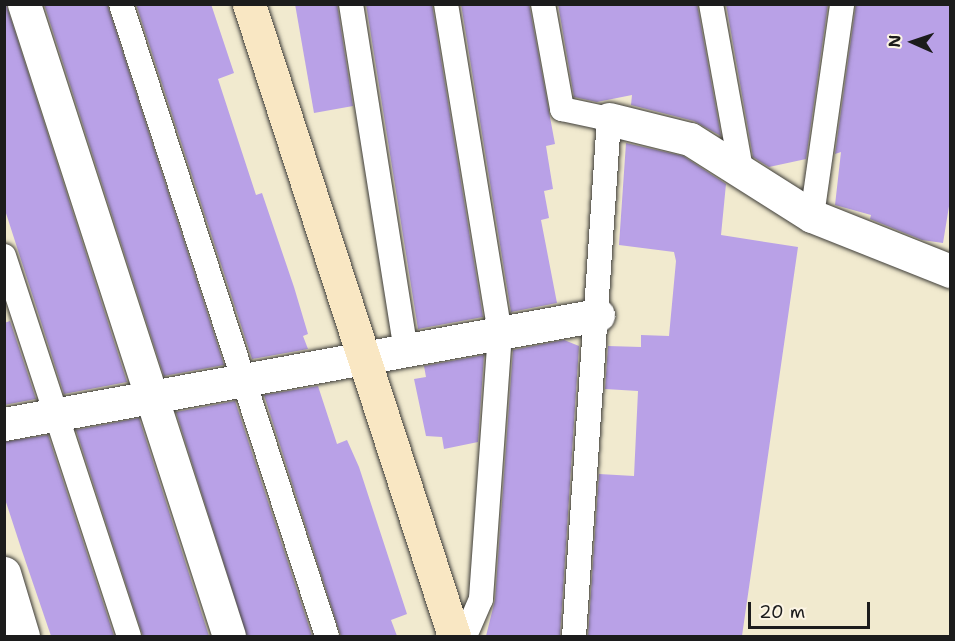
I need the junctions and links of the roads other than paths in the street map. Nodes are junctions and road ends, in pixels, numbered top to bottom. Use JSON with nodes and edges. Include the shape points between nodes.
{"nodes":[{"id":1,"x":24,"y":4,"type":"edge"},
{"id":2,"x":121,"y":4,"type":"edge"},
{"id":3,"x":249,"y":4,"type":"edge"},
{"id":4,"x":351,"y":4,"type":"edge"},
{"id":5,"x":446,"y":4,"type":"edge"},
{"id":6,"x":543,"y":4,"type":"edge"},
{"id":7,"x":711,"y":4,"type":"edge"},
{"id":8,"x":842,"y":4,"type":"edge"},
{"id":9,"x":609,"y":119,"type":"junction"},
{"id":10,"x":742,"y":174,"type":"junction"},
{"id":11,"x":812,"y":216,"type":"junction"},
{"id":12,"x":4,"y":256,"type":"edge"},
{"id":13,"x":951,"y":272,"type":"edge"},
{"id":14,"x":598,"y":315,"type":"junction"},
{"id":15,"x":500,"y":333,"type":"junction"},
{"id":16,"x":406,"y":350,"type":"junction"},
{"id":17,"x":364,"y":359,"type":"junction"},
{"id":18,"x":243,"y":381,"type":"junction"},
{"id":19,"x":152,"y":398,"type":"junction"},
{"id":20,"x":57,"y":415,"type":"junction"},
{"id":21,"x":4,"y":424,"type":"edge"},
{"id":22,"x":4,"y":573,"type":"edge"},
{"id":23,"x":23,"y":636,"type":"edge"},
{"id":24,"x":129,"y":636,"type":"edge"},
{"id":25,"x":229,"y":636,"type":"edge"},
{"id":26,"x":327,"y":636,"type":"edge"},
{"id":27,"x":454,"y":636,"type":"edge"},
{"id":28,"x":465,"y":636,"type":"edge"},
{"id":29,"x":574,"y":636,"type":"edge"}],
"edges":[{"from":1,"to":19,"type":"street"},
{"from":2,"to":18,"type":"lane"},
{"from":3,"to":17,"type":"street"},
{"from":4,"to":16,"type":"lane"},
{"from":5,"to":15,"type":"lane"},
{"from":6,"to":9,"type":"lane","via":[[562,109]]},
{"from":7,"to":10,"type":"lane"},
{"from":8,"to":11,"type":"lane"},
{"from":9,"to":10,"type":"street","via":[[690,140]]},
{"from":9,"to":14,"type":"lane"},
{"from":10,"to":11,"type":"street"},
{"from":11,"to":13,"type":"street"},
{"from":12,"to":20,"type":"lane"},
{"from":14,"to":15,"type":"street"},
{"from":14,"to":29,"type":"lane"},
{"from":15,"to":16,"type":"street"},
{"from":15,"to":28,"type":"lane","via":[[481,599]]},
{"from":16,"to":17,"type":"street"},
{"from":17,"to":18,"type":"street"},
{"from":17,"to":27,"type":"street"},
{"from":18,"to":19,"type":"street"},
{"from":18,"to":26,"type":"lane"},
{"from":19,"to":20,"type":"street"},
{"from":19,"to":25,"type":"street"},
{"from":20,"to":21,"type":"street"},
{"from":20,"to":24,"type":"lane"},
{"from":22,"to":23,"type":"street"}]}
